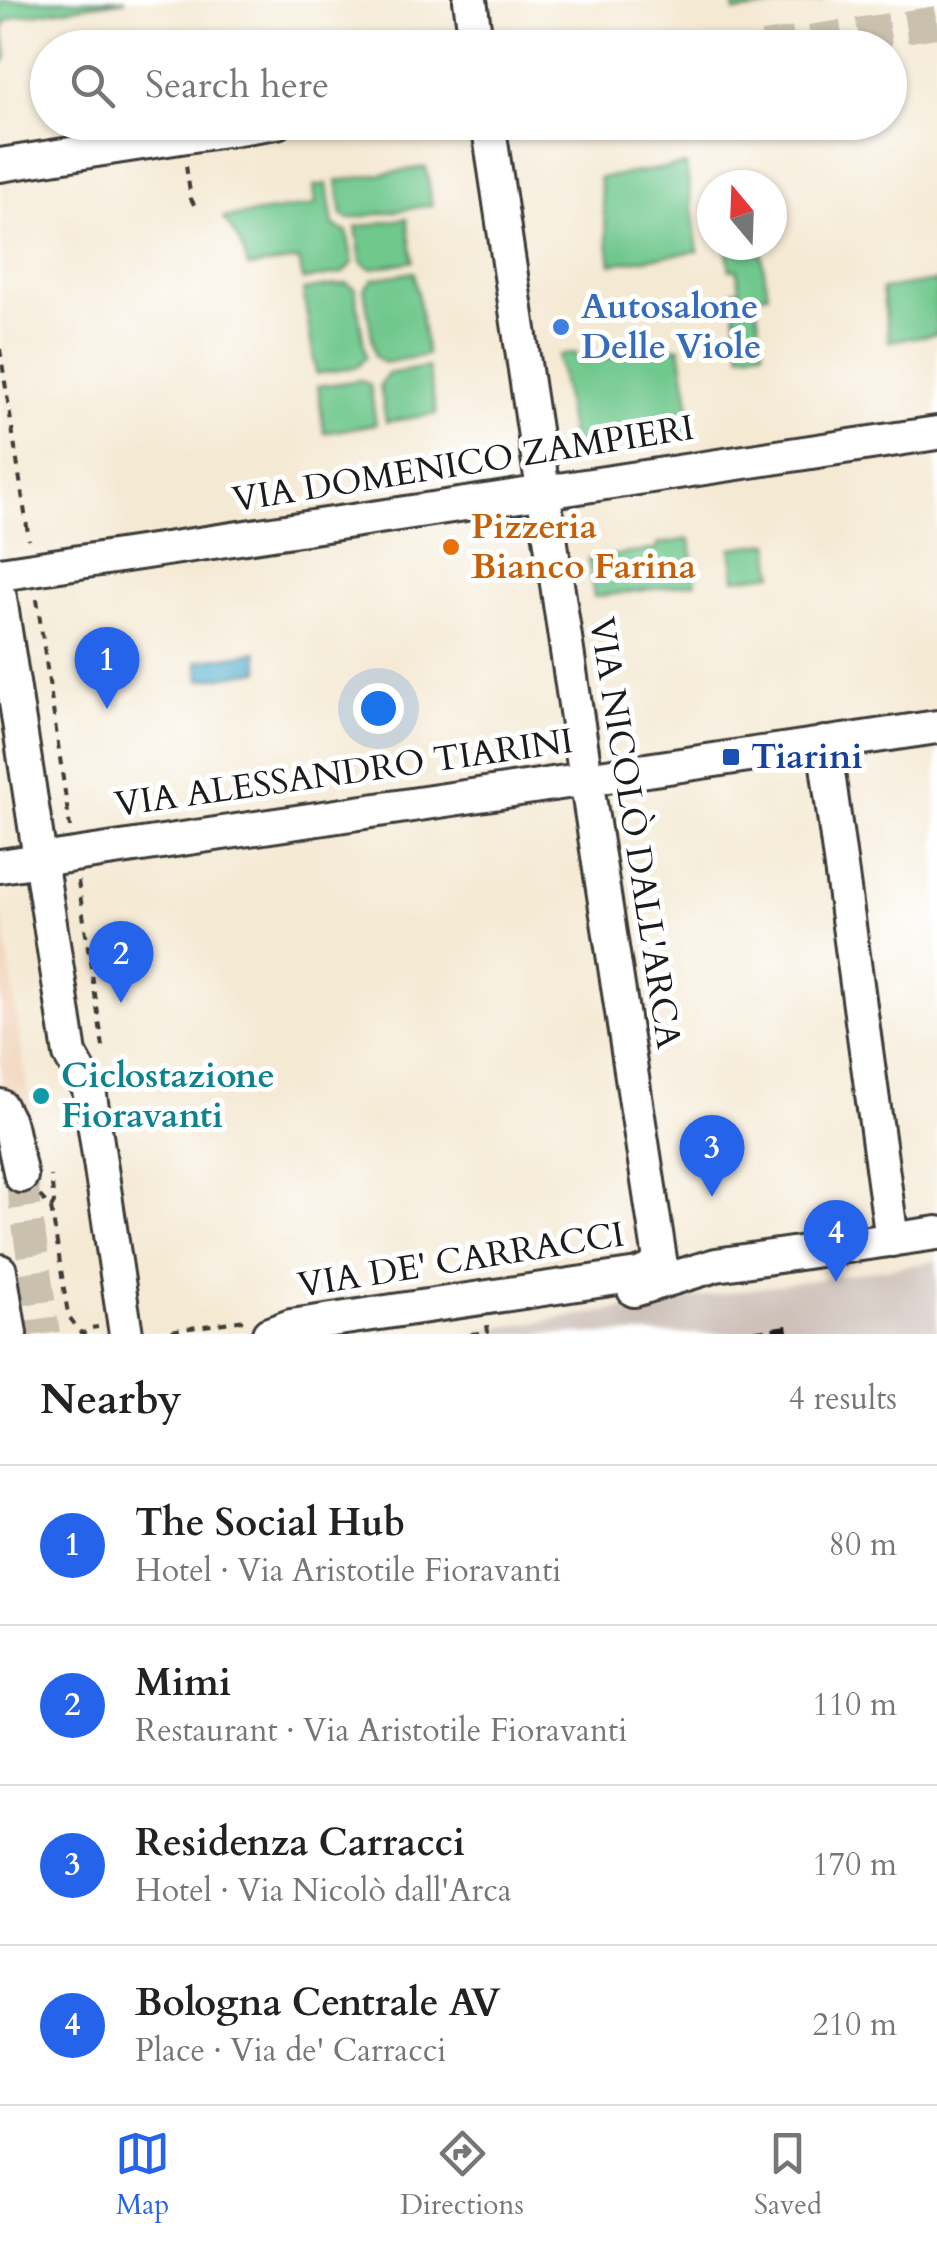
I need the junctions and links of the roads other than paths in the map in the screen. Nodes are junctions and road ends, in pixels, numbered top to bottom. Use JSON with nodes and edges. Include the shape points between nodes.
{"nodes":[{"id":1,"x":470,"y":0,"type":"edge"},
{"id":2,"x":475,"y":30,"type":"edge"},
{"id":3,"x":158,"y":140,"type":"edge"},
{"id":4,"x":491,"y":140,"type":"edge"},
{"id":5,"x":0,"y":164,"type":"edge"},
{"id":6,"x":937,"y":433,"type":"edge"},
{"id":7,"x":543,"y":492,"type":"junction"},
{"id":8,"x":0,"y":574,"type":"edge"},
{"id":9,"x":0,"y":598,"type":"edge"},
{"id":10,"x":937,"y":727,"type":"edge"},
{"id":11,"x":824,"y":743,"type":"junction"},
{"id":12,"x":586,"y":778,"type":"junction"},
{"id":13,"x":39,"y":860,"type":"junction"},
{"id":14,"x":0,"y":866,"type":"edge"},
{"id":15,"x":0,"y":1106,"type":"edge"},
{"id":16,"x":37,"y":1184,"type":"tunnel mouth"},
{"id":17,"x":937,"y":1233,"type":"edge"},
{"id":18,"x":892,"y":1240,"type":"junction"},
{"id":19,"x":660,"y":1259,"type":"joint"},
{"id":20,"x":0,"y":1271,"type":"edge"},
{"id":21,"x":109,"y":1328,"type":"edge"},
{"id":22,"x":10,"y":1334,"type":"edge"},
{"id":23,"x":269,"y":1334,"type":"edge"},
{"id":24,"x":322,"y":1334,"type":"edge"}],
"edges":[{"from":1,"to":2,"type":"street"},
{"from":3,"to":5,"type":"street"},
{"from":4,"to":7,"type":"street","name":"VIA NICOLÒ DALL'ARCA"},
{"from":6,"to":7,"type":"street","name":"VIA DOMENICO ZAMPIERI"},
{"from":7,"to":8,"type":"street","name":"VIA DOMENICO ZAMPIERI"},
{"from":7,"to":12,"type":"street","name":"VIA NICOLÒ DALL'ARCA"},
{"from":9,"to":13,"type":"street"},
{"from":10,"to":11,"type":"street","name":"VIA ALESSANDRO TIARINI"},
{"from":11,"to":12,"type":"street","name":"VIA ALESSANDRO TIARINI"},
{"from":11,"to":18,"type":"street"},
{"from":12,"to":13,"type":"street","name":"VIA ALESSANDRO TIARINI"},
{"from":12,"to":19,"type":"street","name":"VIA NICOLÒ DALL'ARCA"},
{"from":13,"to":14,"type":"street","name":"VIA ALESSANDRO TIARINI"},
{"from":13,"to":21,"type":"street","via":[[70,1054],[89,1089]]},
{"from":15,"to":16,"type":"street"},
{"from":17,"to":18,"type":"street","name":"VIA DE' CARRACCI"},
{"from":18,"to":24,"type":"street","name":"VIA DE' CARRACCI","via":[[716,1265],[638,1289]]},
{"from":19,"to":23,"type":"street","name":"VIA DE' CARRACCI","via":[[638,1275]]},
{"from":20,"to":22,"type":"street"}]}
